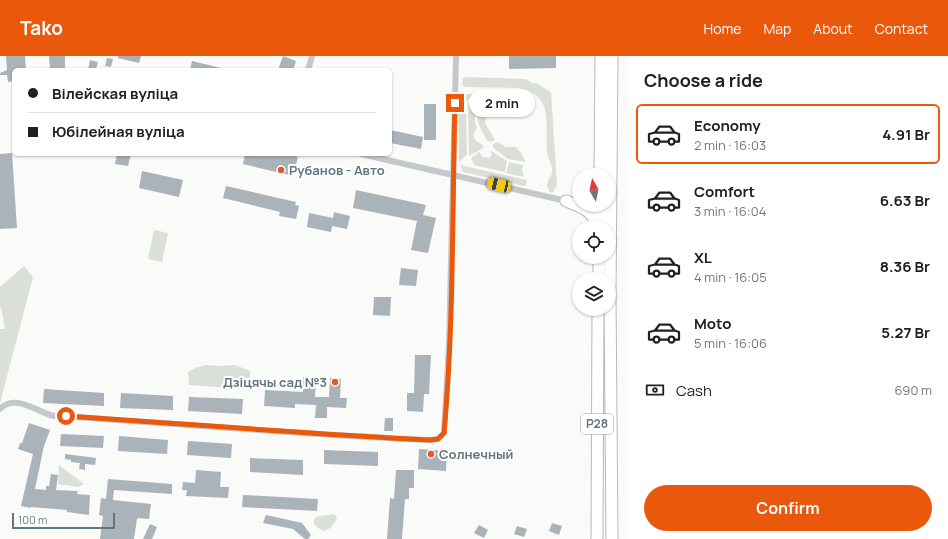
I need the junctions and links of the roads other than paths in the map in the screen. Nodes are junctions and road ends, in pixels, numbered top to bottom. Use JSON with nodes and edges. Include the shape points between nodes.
{"nodes":[{"id":1,"x":312,"y":56,"type":"edge"},
{"id":2,"x":456,"y":56,"type":"edge"},
{"id":3,"x":601,"y":56,"type":"edge"},
{"id":4,"x":612,"y":56,"type":"edge"},
{"id":5,"x":309,"y":68,"type":"edge"},
{"id":6,"x":370,"y":156,"type":"edge"},
{"id":7,"x":599,"y":168,"type":"edge"},
{"id":8,"x":453,"y":175,"type":"junction"},
{"id":9,"x":572,"y":199,"type":"edge"},
{"id":10,"x":566,"y":200,"type":"junction"},
{"id":11,"x":596,"y":220,"type":"edge"},
{"id":12,"x":598,"y":316,"type":"edge"},
{"id":13,"x":0,"y":409,"type":"edge"},
{"id":14,"x":597,"y":539,"type":"edge"},
{"id":15,"x":612,"y":539,"type":"edge"}],
"edges":[{"from":1,"to":5,"type":"street"},
{"from":2,"to":8,"type":"street"},
{"from":3,"to":7,"type":"highway"},
{"from":4,"to":15,"type":"highway","number":"Р28"},
{"from":6,"to":8,"type":"street"},
{"from":8,"to":10,"type":"street"},
{"from":8,"to":13,"type":"street","via":[[446,409],[444,433],[438,439],[296,433],[52,416],[21,403],[12,402],[4,404]]},
{"from":9,"to":10,"type":"highway"},
{"from":10,"to":11,"type":"highway","via":[[591,214]]},
{"from":12,"to":14,"type":"highway","number":"Р28"}]}
